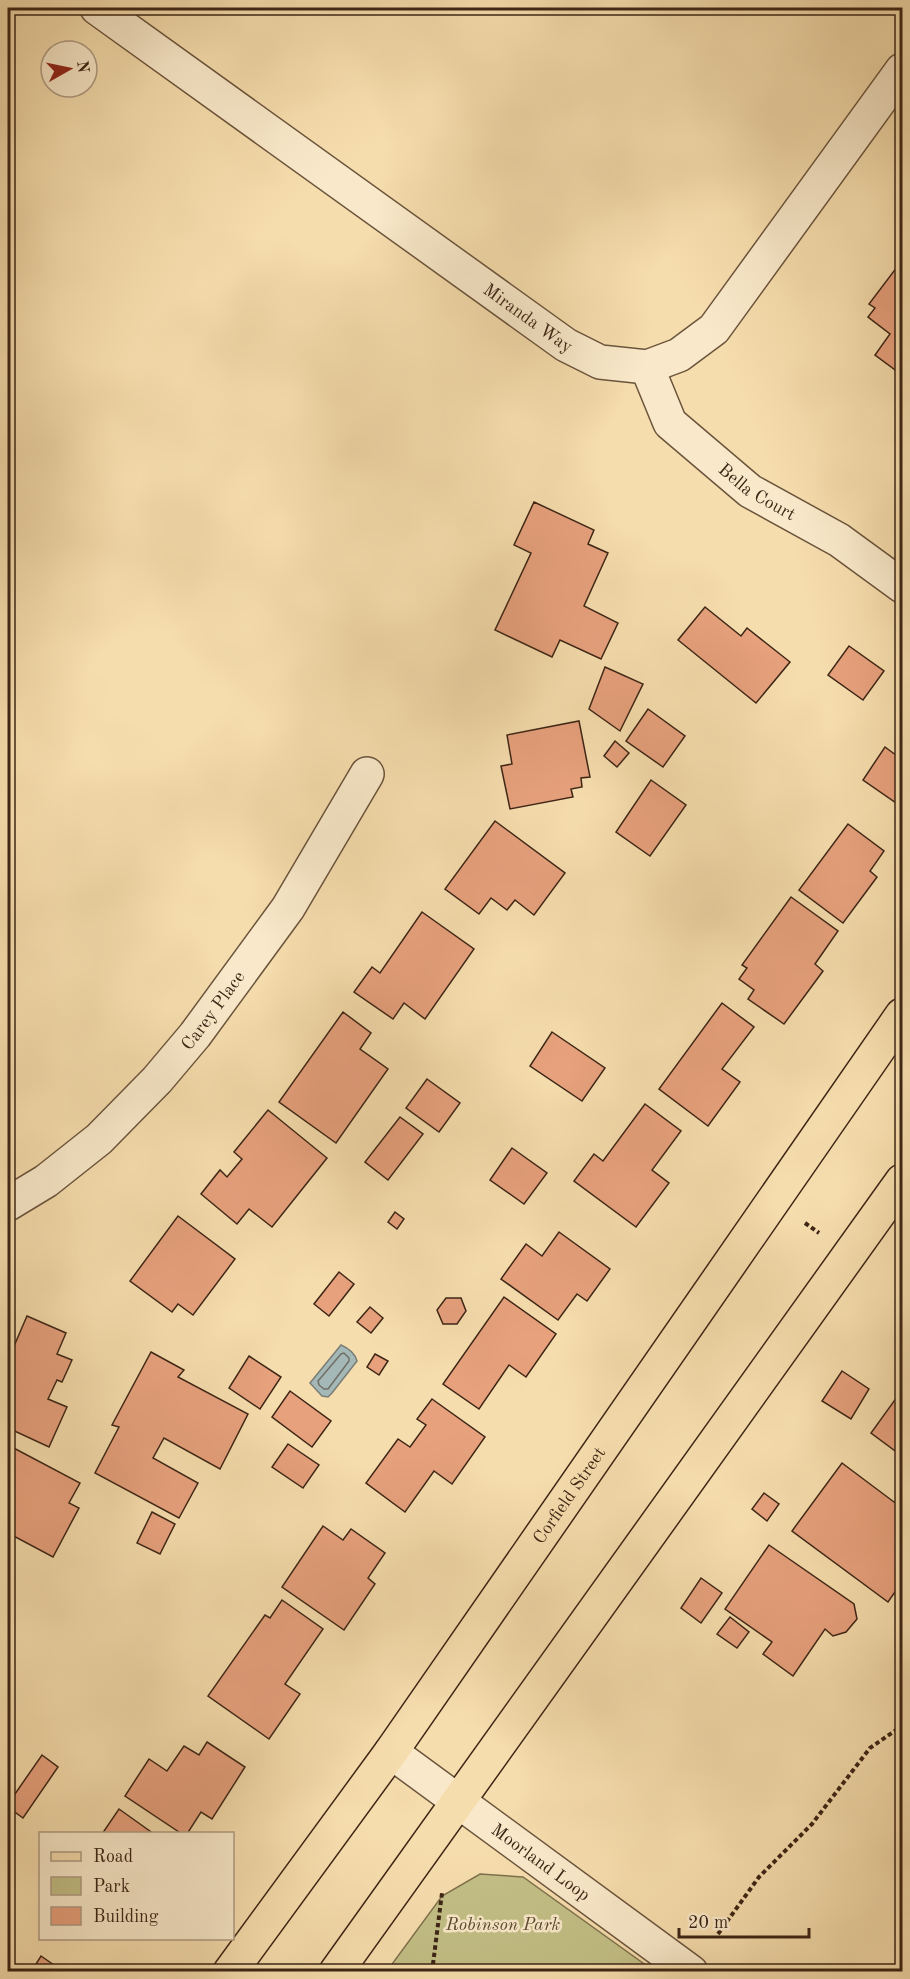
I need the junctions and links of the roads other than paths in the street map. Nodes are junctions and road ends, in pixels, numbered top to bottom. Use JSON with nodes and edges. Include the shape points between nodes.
{"nodes":[{"id":1,"x":98,"y":8,"type":"edge"},
{"id":2,"x":903,"y":70,"type":"edge"},
{"id":3,"x":647,"y":368,"type":"junction"},
{"id":4,"x":903,"y":586,"type":"edge"},
{"id":5,"x":367,"y":774,"type":"dead end"},
{"id":6,"x":903,"y":1015,"type":"edge"},
{"id":7,"x":903,"y":1181,"type":"edge"},
{"id":8,"x":8,"y":1204,"type":"edge"},
{"id":9,"x":391,"y":1752,"type":"junction"},
{"id":10,"x":458,"y":1802,"type":"junction"},
{"id":11,"x":230,"y":1971,"type":"edge"},
{"id":12,"x":336,"y":1971,"type":"edge"},
{"id":13,"x":692,"y":1971,"type":"edge"}],
"edges":[{"from":1,"to":3,"type":"street","name":"Miranda Way","via":[[566,345],[600,362]]},
{"from":2,"to":3,"type":"street","name":"Miranda Way","via":[[714,329],[679,356]]},
{"from":3,"to":4,"type":"street","name":"Bella Court","via":[[669,423],[750,491],[839,540]]},
{"from":5,"to":8,"type":"street","name":"Carey Place","via":[[288,908],[158,1080],[99,1139],[46,1181]]},
{"from":6,"to":9,"type":"main road","name":"Corfield Street"},
{"from":7,"to":10,"type":"main road"},
{"from":9,"to":10,"type":"street","name":"Moorland Loop"},
{"from":9,"to":11,"type":"main road","name":"Corfield Street"},
{"from":10,"to":12,"type":"main road"},
{"from":10,"to":13,"type":"street","name":"Moorland Loop"}]}
